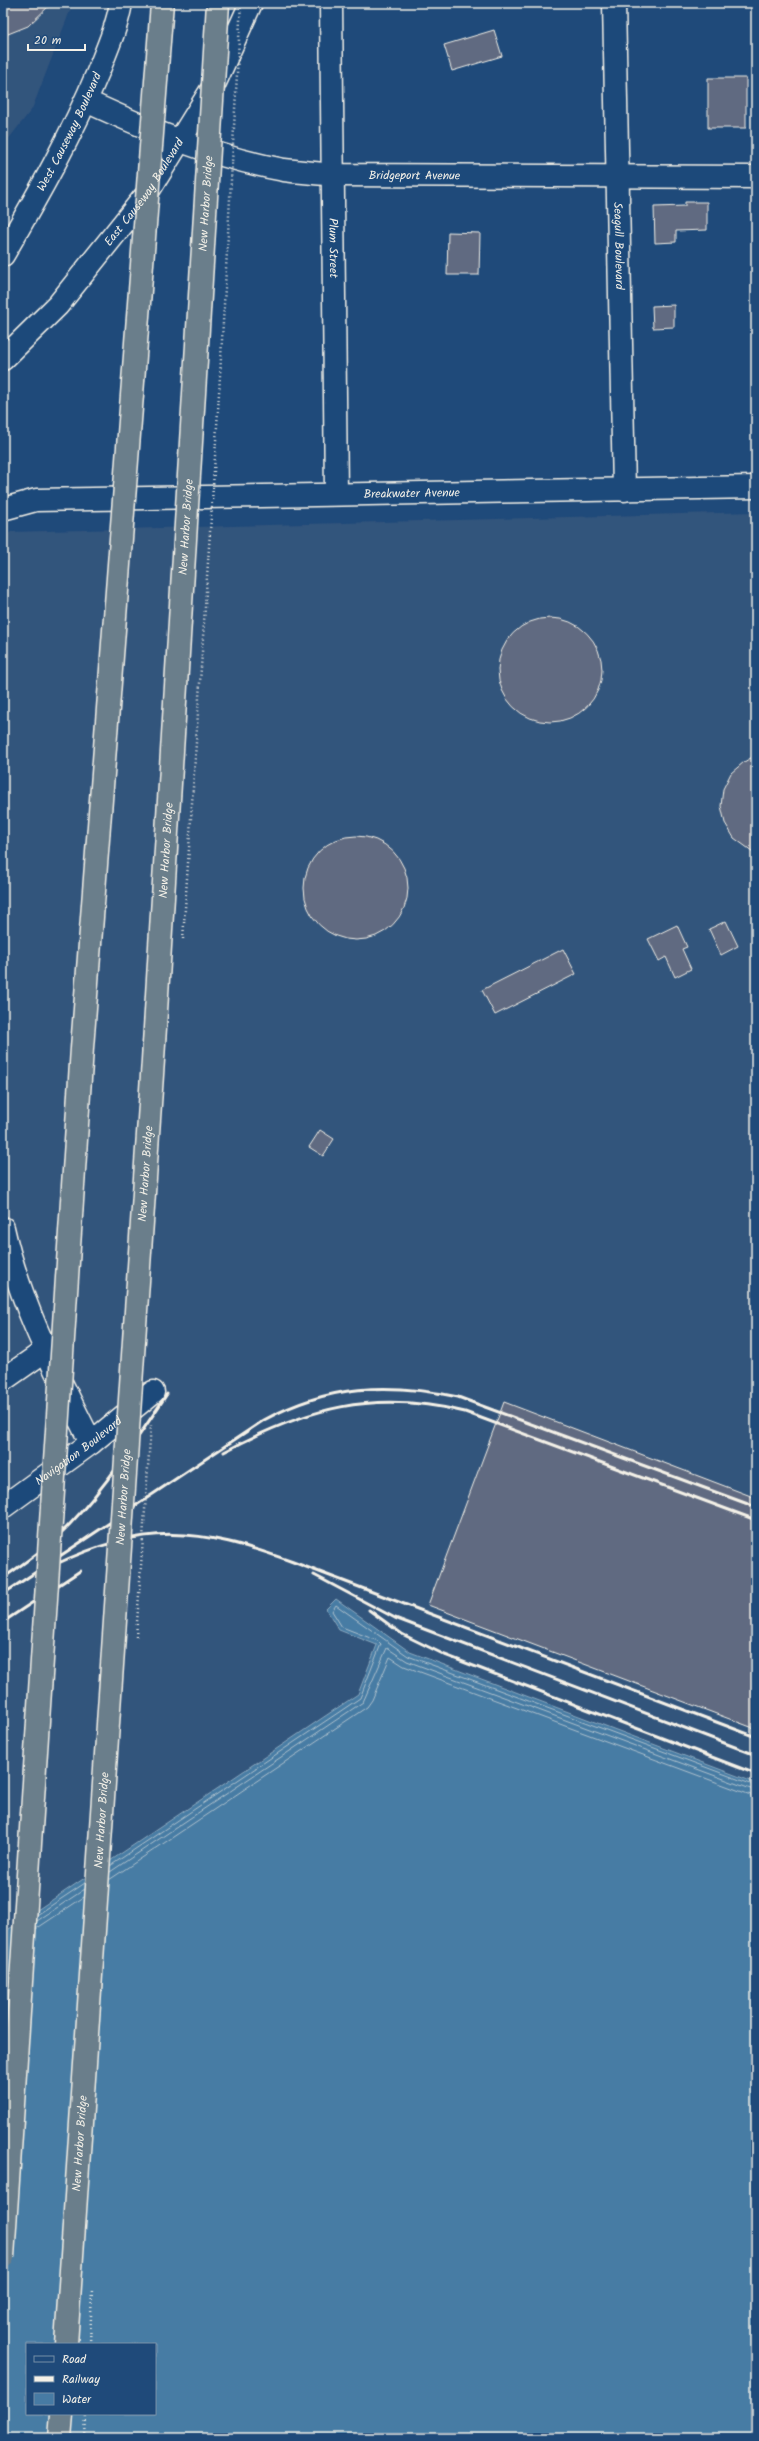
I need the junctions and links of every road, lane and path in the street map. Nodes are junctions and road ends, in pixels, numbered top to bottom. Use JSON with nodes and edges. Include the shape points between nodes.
{"nodes":[{"id":1,"x":121,"y":3,"type":"edge"},
{"id":2,"x":162,"y":3,"type":"edge"},
{"id":3,"x":218,"y":3,"type":"edge"},
{"id":4,"x":251,"y":3,"type":"edge"},
{"id":5,"x":331,"y":3,"type":"edge"},
{"id":6,"x":614,"y":3,"type":"edge"},
{"id":7,"x":86,"y":101,"type":"junction"},
{"id":8,"x":180,"y":139,"type":"junction"},
{"id":9,"x":333,"y":175,"type":"junction"},
{"id":10,"x":618,"y":177,"type":"junction"},
{"id":11,"x":756,"y":177,"type":"edge"},
{"id":12,"x":3,"y":255,"type":"edge"},
{"id":13,"x":3,"y":359,"type":"edge"},
{"id":14,"x":756,"y":487,"type":"edge"},
{"id":15,"x":624,"y":490,"type":"junction"},
{"id":16,"x":336,"y":494,"type":"junction"},
{"id":17,"x":3,"y":509,"type":"edge"},
{"id":18,"x":3,"y":1228,"type":"edge"},
{"id":19,"x":10,"y":1276,"type":"edge"},
{"id":20,"x":46,"y":1350,"type":"junction"},
{"id":21,"x":3,"y":1380,"type":"edge"},
{"id":22,"x":153,"y":1392,"type":"dead end"},
{"id":23,"x":91,"y":1442,"type":"junction"},
{"id":24,"x":3,"y":1507,"type":"edge"},
{"id":25,"x":3,"y":2257,"type":"edge"},
{"id":26,"x":66,"y":2343,"type":"edge"},
{"id":27,"x":62,"y":2415,"type":"edge"},
{"id":28,"x":86,"y":2415,"type":"edge"},
{"id":29,"x":60,"y":2438,"type":"edge"},
{"id":30,"x":85,"y":2438,"type":"edge"}],
"edges":[{"from":1,"to":7,"type":"street","name":"West Causeway Boulevard","via":[[118,24]]},
{"from":2,"to":25,"type":"highway","bridge":true,"via":[[82,1048]]},
{"from":3,"to":26,"type":"highway","name":"New Harbor Bridge","bridge":true,"via":[[152,1076]]},
{"from":4,"to":8,"type":"street","name":"East Causeway Boulevard","via":[[213,87]]},
{"from":5,"to":9,"type":"street","name":"Plum Street"},
{"from":6,"to":10,"type":"street","name":"Seagull Boulevard"},
{"from":7,"to":8,"type":"street","name":"Bridgeport Avenue","via":[[130,121]]},
{"from":7,"to":12,"type":"street","name":"West Causeway Boulevard","via":[[45,183]]},
{"from":8,"to":9,"type":"street","name":"Bridgeport Avenue","via":[[222,155],[284,170]]},
{"from":8,"to":13,"type":"street","name":"East Causeway Boulevard","via":[[146,195],[58,305]]},
{"from":9,"to":10,"type":"street","name":"Bridgeport Avenue"},
{"from":9,"to":16,"type":"street","name":"Plum Street"},
{"from":10,"to":11,"type":"street","name":"Bridgeport Avenue"},
{"from":10,"to":15,"type":"street","name":"Seagull Boulevard"},
{"from":14,"to":15,"type":"street","name":"Breakwater Avenue"},
{"from":15,"to":16,"type":"street","name":"Breakwater Avenue"},
{"from":16,"to":17,"type":"street","name":"Breakwater Avenue","via":[[36,500]]},
{"from":18,"to":19,"type":"street"},
{"from":19,"to":20,"type":"street"},
{"from":20,"to":21,"type":"street"},
{"from":20,"to":23,"type":"street"},
{"from":22,"to":23,"type":"street","name":"Navigation Boulevard"},
{"from":23,"to":24,"type":"street","name":"Navigation Boulevard"},
{"from":27,"to":29,"type":"highway"},
{"from":28,"to":30,"type":"path"}]}
